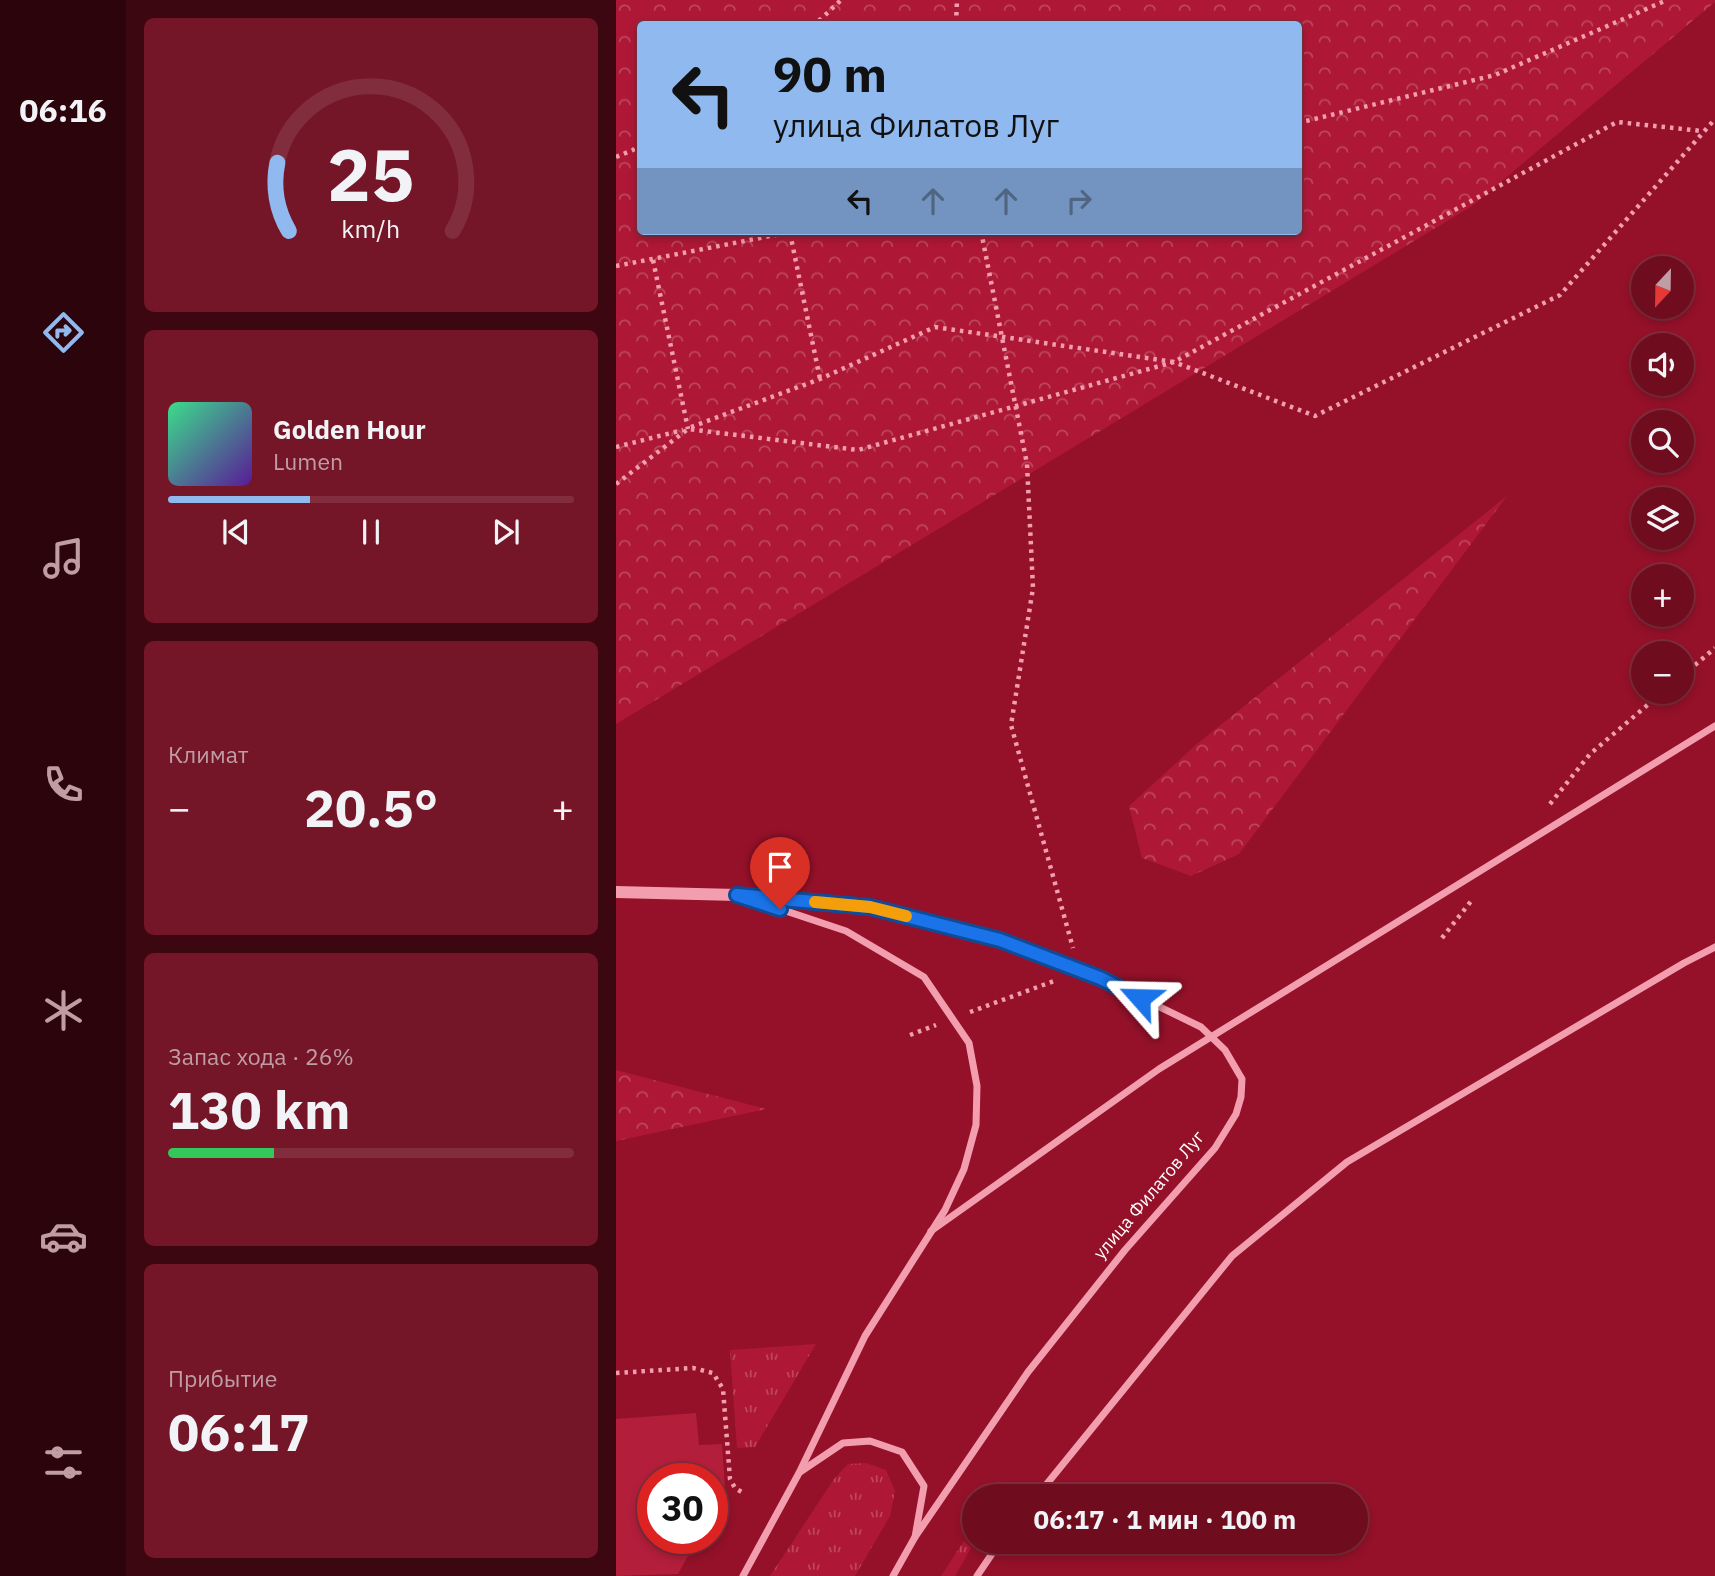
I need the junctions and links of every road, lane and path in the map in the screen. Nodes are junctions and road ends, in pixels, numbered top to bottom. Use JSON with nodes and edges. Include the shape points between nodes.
{"nodes":[{"id":1,"x":841,"y":0,"type":"edge"},
{"id":2,"x":957,"y":0,"type":"edge"},
{"id":3,"x":1667,"y":0,"type":"edge"},
{"id":4,"x":817,"y":21,"type":"edge"},
{"id":5,"x":956,"y":21,"type":"edge"},
{"id":6,"x":1715,"y":119,"type":"edge"},
{"id":7,"x":1302,"y":122,"type":"edge"},
{"id":8,"x":1702,"y":131,"type":"junction"},
{"id":9,"x":637,"y":147,"type":"edge"},
{"id":10,"x":616,"y":156,"type":"edge"},
{"id":11,"x":778,"y":235,"type":"edge"},
{"id":12,"x":794,"y":235,"type":"edge"},
{"id":13,"x":982,"y":235,"type":"edge"},
{"id":14,"x":653,"y":260,"type":"junction"},
{"id":15,"x":616,"y":266,"type":"edge"},
{"id":16,"x":1174,"y":362,"type":"junction"},
{"id":17,"x":820,"y":379,"type":"junction"},
{"id":18,"x":1016,"y":406,"type":"junction"},
{"id":19,"x":688,"y":429,"type":"junction"},
{"id":20,"x":616,"y":447,"type":"edge"},
{"id":21,"x":616,"y":484,"type":"edge"},
{"id":22,"x":1715,"y":648,"type":"edge"},
{"id":23,"x":1694,"y":666,"type":"edge"},
{"id":24,"x":1715,"y":726,"type":"edge"},
{"id":25,"x":616,"y":892,"type":"edge"},
{"id":26,"x":737,"y":895,"type":"junction"},
{"id":27,"x":1715,"y":947,"type":"edge"},
{"id":28,"x":1079,"y":971,"type":"junction"},
{"id":29,"x":953,"y":1019,"type":"junction"},
{"id":30,"x":911,"y":1035,"type":"dead end"},
{"id":31,"x":931,"y":1231,"type":"junction"},
{"id":32,"x":616,"y":1373,"type":"edge"},
{"id":33,"x":799,"y":1473,"type":"junction"},
{"id":34,"x":1047,"y":1484,"type":"edge"},
{"id":35,"x":745,"y":1493,"type":"dead end"},
{"id":36,"x":915,"y":1537,"type":"junction"},
{"id":37,"x":992,"y":1554,"type":"edge"},
{"id":38,"x":743,"y":1576,"type":"edge"},
{"id":39,"x":893,"y":1576,"type":"edge"},
{"id":40,"x":977,"y":1576,"type":"edge"}],
"edges":[{"from":1,"to":4,"type":"path"},
{"from":2,"to":5,"type":"path"},
{"from":3,"to":7,"type":"path","via":[[1495,75]]},
{"from":6,"to":8,"type":"path"},
{"from":8,"to":16,"type":"path","via":[[1617,122]]},
{"from":8,"to":16,"type":"path","via":[[1560,295],[1315,416]]},
{"from":9,"to":10,"type":"path"},
{"from":11,"to":14,"type":"path"},
{"from":12,"to":17,"type":"path"},
{"from":13,"to":18,"type":"path"},
{"from":14,"to":15,"type":"path"},
{"from":14,"to":19,"type":"path"},
{"from":16,"to":17,"type":"path","via":[[935,327]]},
{"from":16,"to":18,"type":"path"},
{"from":17,"to":19,"type":"path"},
{"from":18,"to":19,"type":"path","via":[[858,450]]},
{"from":18,"to":28,"type":"path","via":[[1027,464],[1033,588],[1011,725]]},
{"from":19,"to":20,"type":"path"},
{"from":19,"to":21,"type":"path"},
{"from":22,"to":23,"type":"path"},
{"from":24,"to":31,"type":"street","via":[[1159,1069]]},
{"from":25,"to":26,"type":"street","name":"улица Филатов Луг"},
{"from":26,"to":28,"type":"street","name":"улица Филатов Луг","via":[[870,907],[1000,940]]},
{"from":26,"to":29,"type":"street","name":"улица Филатов Луг","via":[[846,931],[923,977]]},
{"from":27,"to":34,"type":"street","via":[[1347,1163],[1232,1256]]},
{"from":28,"to":29,"type":"path"},
{"from":28,"to":36,"type":"street","name":"улица Филатов Луг","via":[[1201,1027],[1225,1050],[1242,1079],[1236,1114],[1215,1147],[1028,1372]]},
{"from":29,"to":30,"type":"path"},
{"from":29,"to":31,"type":"street","name":"улица Филатов Луг","via":[[969,1043],[977,1086],[976,1125],[964,1169]]},
{"from":31,"to":33,"type":"street","name":"улица Филатов Луг","via":[[865,1336]]},
{"from":32,"to":35,"type":"path","via":[[693,1368],[713,1373],[723,1389],[730,1479],[734,1488]]},
{"from":33,"to":36,"type":"street","via":[[843,1443],[870,1441],[902,1452],[924,1486]]},
{"from":33,"to":38,"type":"street","name":"улица Филатов Луг"},
{"from":36,"to":39,"type":"street"},
{"from":37,"to":40,"type":"street"}]}
